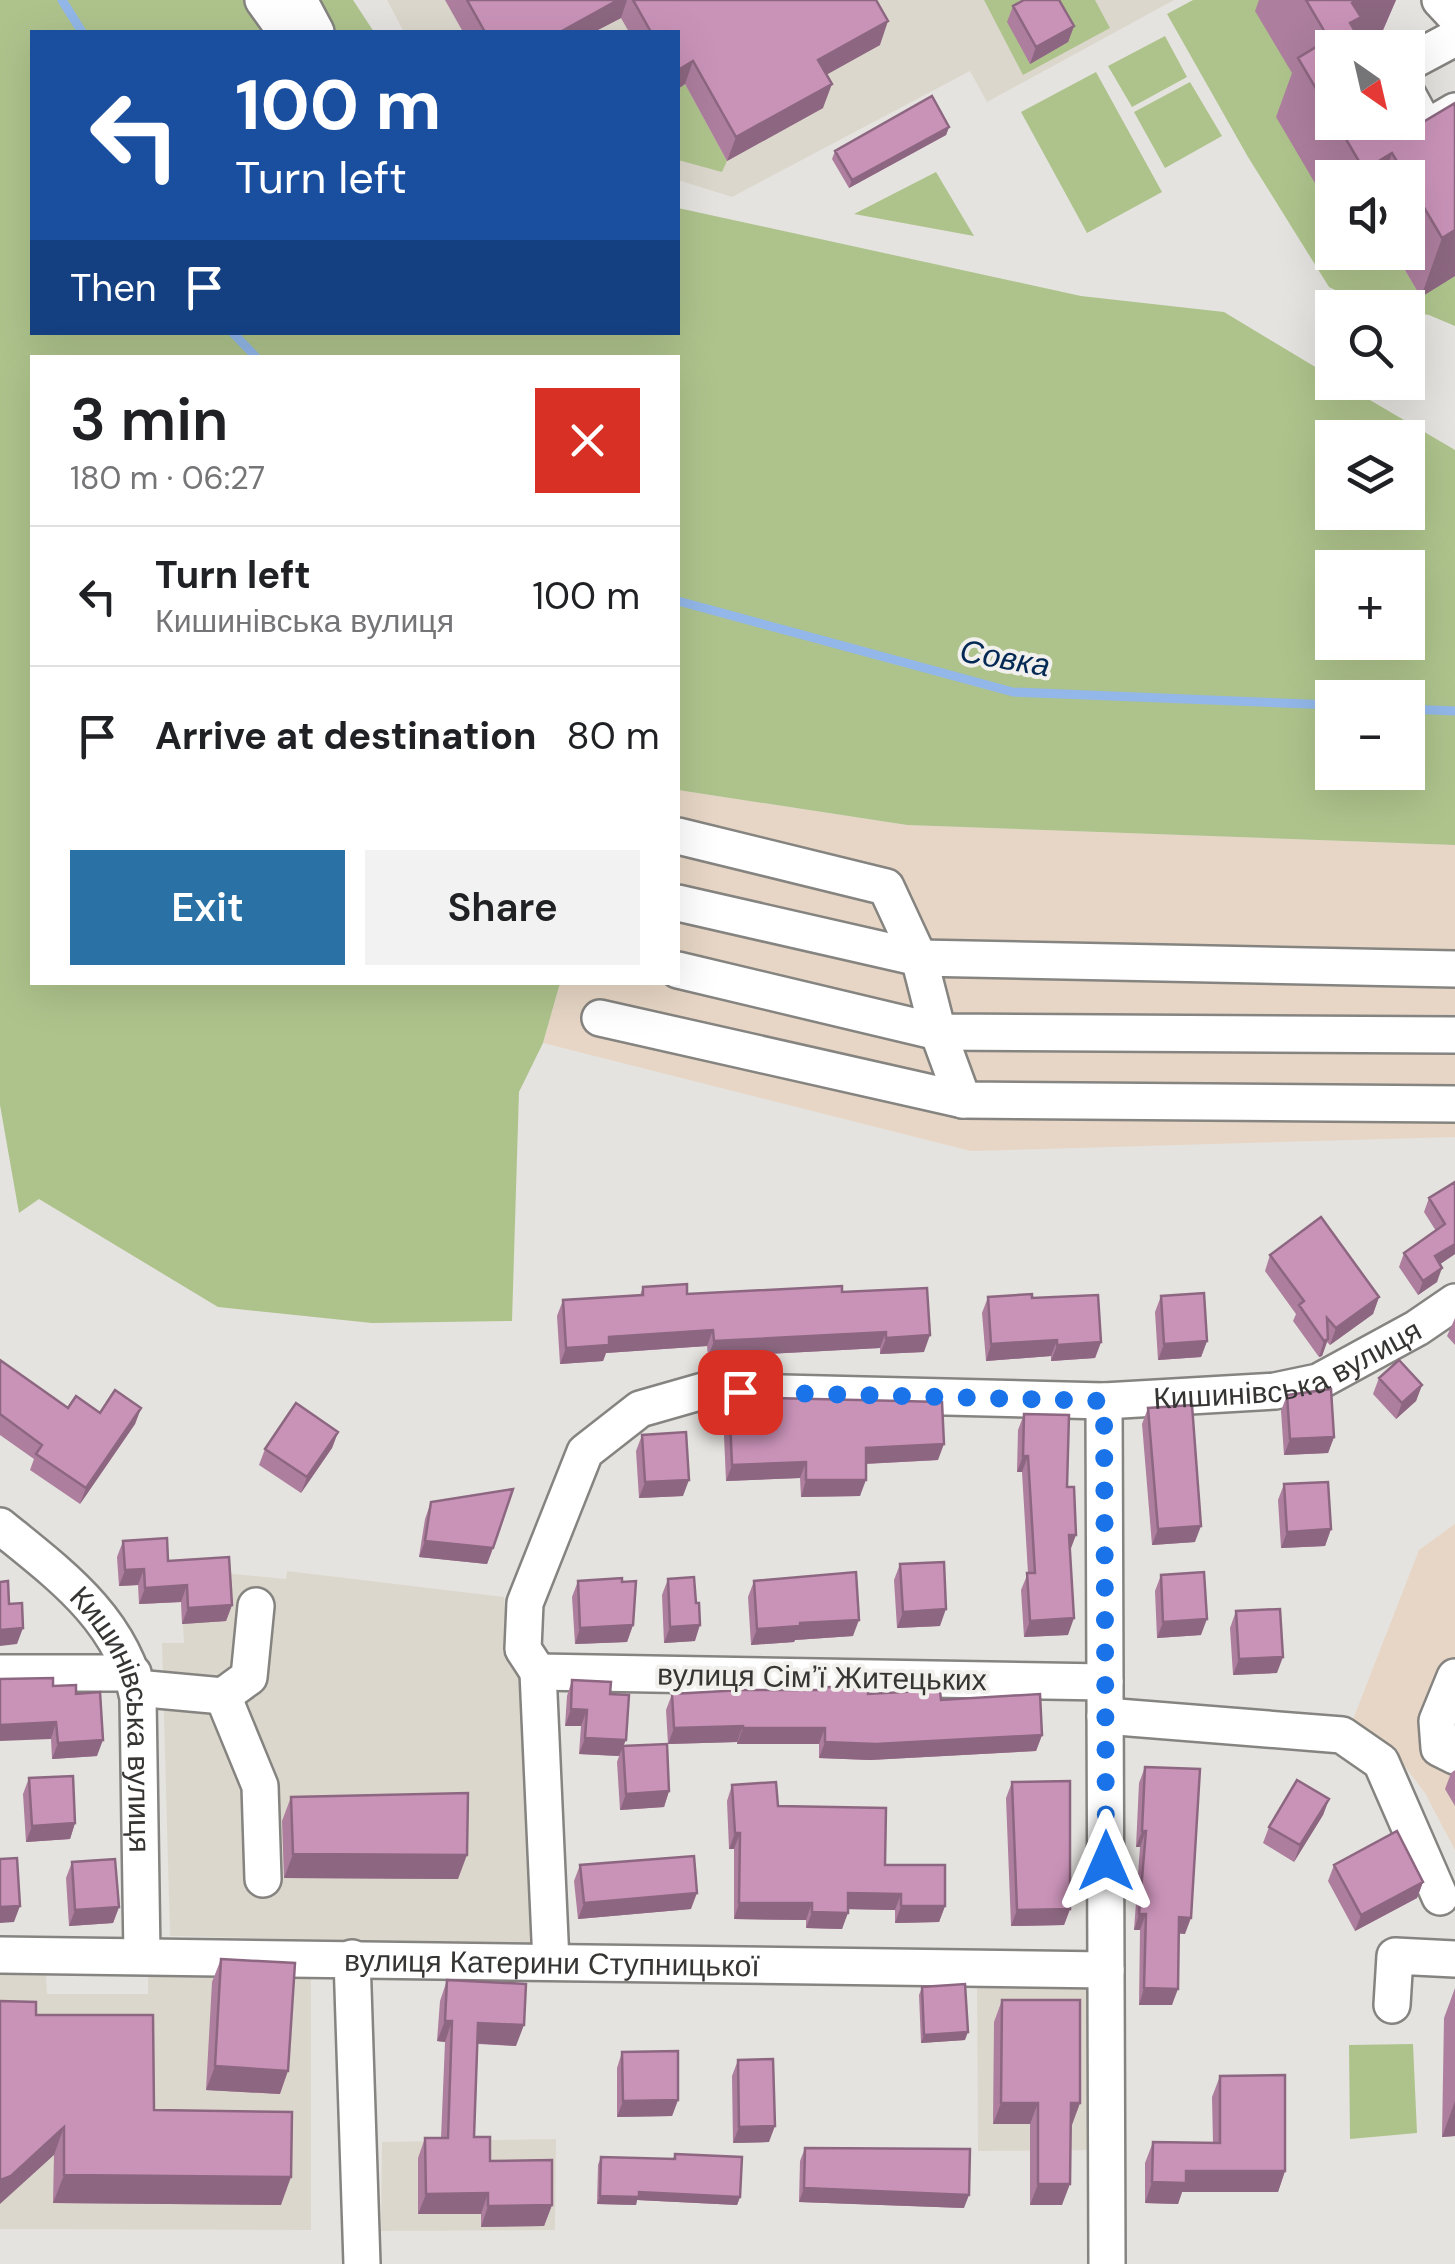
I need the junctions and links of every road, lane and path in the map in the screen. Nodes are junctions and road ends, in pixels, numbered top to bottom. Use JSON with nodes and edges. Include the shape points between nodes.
{"nodes":[{"id":1,"x":263,"y":0,"type":"edge"},
{"id":2,"x":299,"y":0,"type":"edge"},
{"id":3,"x":1440,"y":0,"type":"edge"},
{"id":4,"x":1455,"y":16,"type":"edge"},
{"id":5,"x":285,"y":30,"type":"edge"},
{"id":6,"x":315,"y":30,"type":"edge"},
{"id":7,"x":1455,"y":38,"type":"edge"},
{"id":8,"x":1425,"y":54,"type":"edge"},
{"id":9,"x":1455,"y":111,"type":"edge"},
{"id":10,"x":1425,"y":126,"type":"edge"},
{"id":11,"x":680,"y":836,"type":"edge"},
{"id":12,"x":680,"y":903,"type":"edge"},
{"id":13,"x":920,"y":958,"type":"junction"},
{"id":14,"x":1455,"y":969,"type":"edge"},
{"id":15,"x":680,"y":970,"type":"edge"},
{"id":16,"x":600,"y":1018,"type":"dead end"},
{"id":17,"x":938,"y":1032,"type":"junction"},
{"id":18,"x":1455,"y":1035,"type":"edge"},
{"id":19,"x":963,"y":1100,"type":"junction"},
{"id":20,"x":1455,"y":1104,"type":"edge"},
{"id":21,"x":1455,"y":1302,"type":"edge"},
{"id":22,"x":1104,"y":1401,"type":"junction"},
{"id":23,"x":0,"y":1526,"type":"edge"},
{"id":24,"x":256,"y":1606,"type":"dead end"},
{"id":25,"x":538,"y":1672,"type":"junction"},
{"id":26,"x":0,"y":1673,"type":"edge"},
{"id":27,"x":1455,"y":1677,"type":"edge"},
{"id":28,"x":134,"y":1680,"type":"junction"},
{"id":29,"x":223,"y":1696,"type":"junction"},
{"id":30,"x":1106,"y":1699,"type":"junction"},
{"id":31,"x":1455,"y":1756,"type":"edge"},
{"id":32,"x":263,"y":1879,"type":"dead end"},
{"id":33,"x":1440,"y":1896,"type":"dead end"},
{"id":34,"x":0,"y":1955,"type":"edge"},
{"id":35,"x":142,"y":1955,"type":"junction"},
{"id":36,"x":352,"y":1958,"type":"junction"},
{"id":37,"x":1455,"y":1958,"type":"edge"},
{"id":38,"x":552,"y":1962,"type":"junction"},
{"id":39,"x":1106,"y":1970,"type":"junction"},
{"id":40,"x":1392,"y":2005,"type":"dead end"},
{"id":41,"x":362,"y":2264,"type":"edge"},
{"id":42,"x":1108,"y":2264,"type":"edge"}],
"edges":[{"from":1,"to":5,"type":"street"},
{"from":2,"to":6,"type":"street"},
{"from":3,"to":4,"type":"street"},
{"from":7,"to":8,"type":"street"},
{"from":9,"to":10,"type":"street"},
{"from":11,"to":13,"type":"street","via":[[886,887]]},
{"from":12,"to":13,"type":"street"},
{"from":13,"to":14,"type":"street"},
{"from":13,"to":17,"type":"street"},
{"from":15,"to":17,"type":"street"},
{"from":16,"to":19,"type":"street"},
{"from":17,"to":18,"type":"street"},
{"from":17,"to":19,"type":"street"},
{"from":19,"to":20,"type":"street"},
{"from":21,"to":22,"type":"street","name":"Кишинівська вулиця","via":[[1318,1382],[1276,1392]]},
{"from":22,"to":25,"type":"street","name":"Кишинівська вулиця","via":[[704,1392],[640,1408],[585,1452],[524,1604],[523,1649]]},
{"from":22,"to":30,"type":"street"},
{"from":23,"to":28,"type":"street","name":"Кишинівська вулиця","via":[[76,1588],[110,1627]]},
{"from":24,"to":29,"type":"street","via":[[249,1676]]},
{"from":25,"to":30,"type":"street","name":"вулиця Сімʼї Житецьких"},
{"from":25,"to":38,"type":"street","name":"Кишинівська вулиця"},
{"from":26,"to":28,"type":"street"},
{"from":27,"to":31,"type":"street","via":[[1437,1721],[1440,1748]]},
{"from":28,"to":29,"type":"street"},
{"from":28,"to":35,"type":"street","name":"Кишинівська вулиця"},
{"from":29,"to":32,"type":"street","via":[[276,1794]]},
{"from":30,"to":33,"type":"street","name":"вулиця Сімʼї Житецьких","via":[[1342,1735],[1381,1762]]},
{"from":30,"to":39,"type":"street"},
{"from":34,"to":35,"type":"street","name":"вулиця Катерини Ступницької"},
{"from":35,"to":36,"type":"street","name":"вулиця Катерини Ступницької"},
{"from":36,"to":38,"type":"street","name":"вулиця Катерини Ступницької"},
{"from":36,"to":41,"type":"street"},
{"from":37,"to":40,"type":"street","via":[[1395,1956]]},
{"from":38,"to":39,"type":"street","name":"вулиця Катерини Ступницької"},
{"from":39,"to":42,"type":"street"}]}
